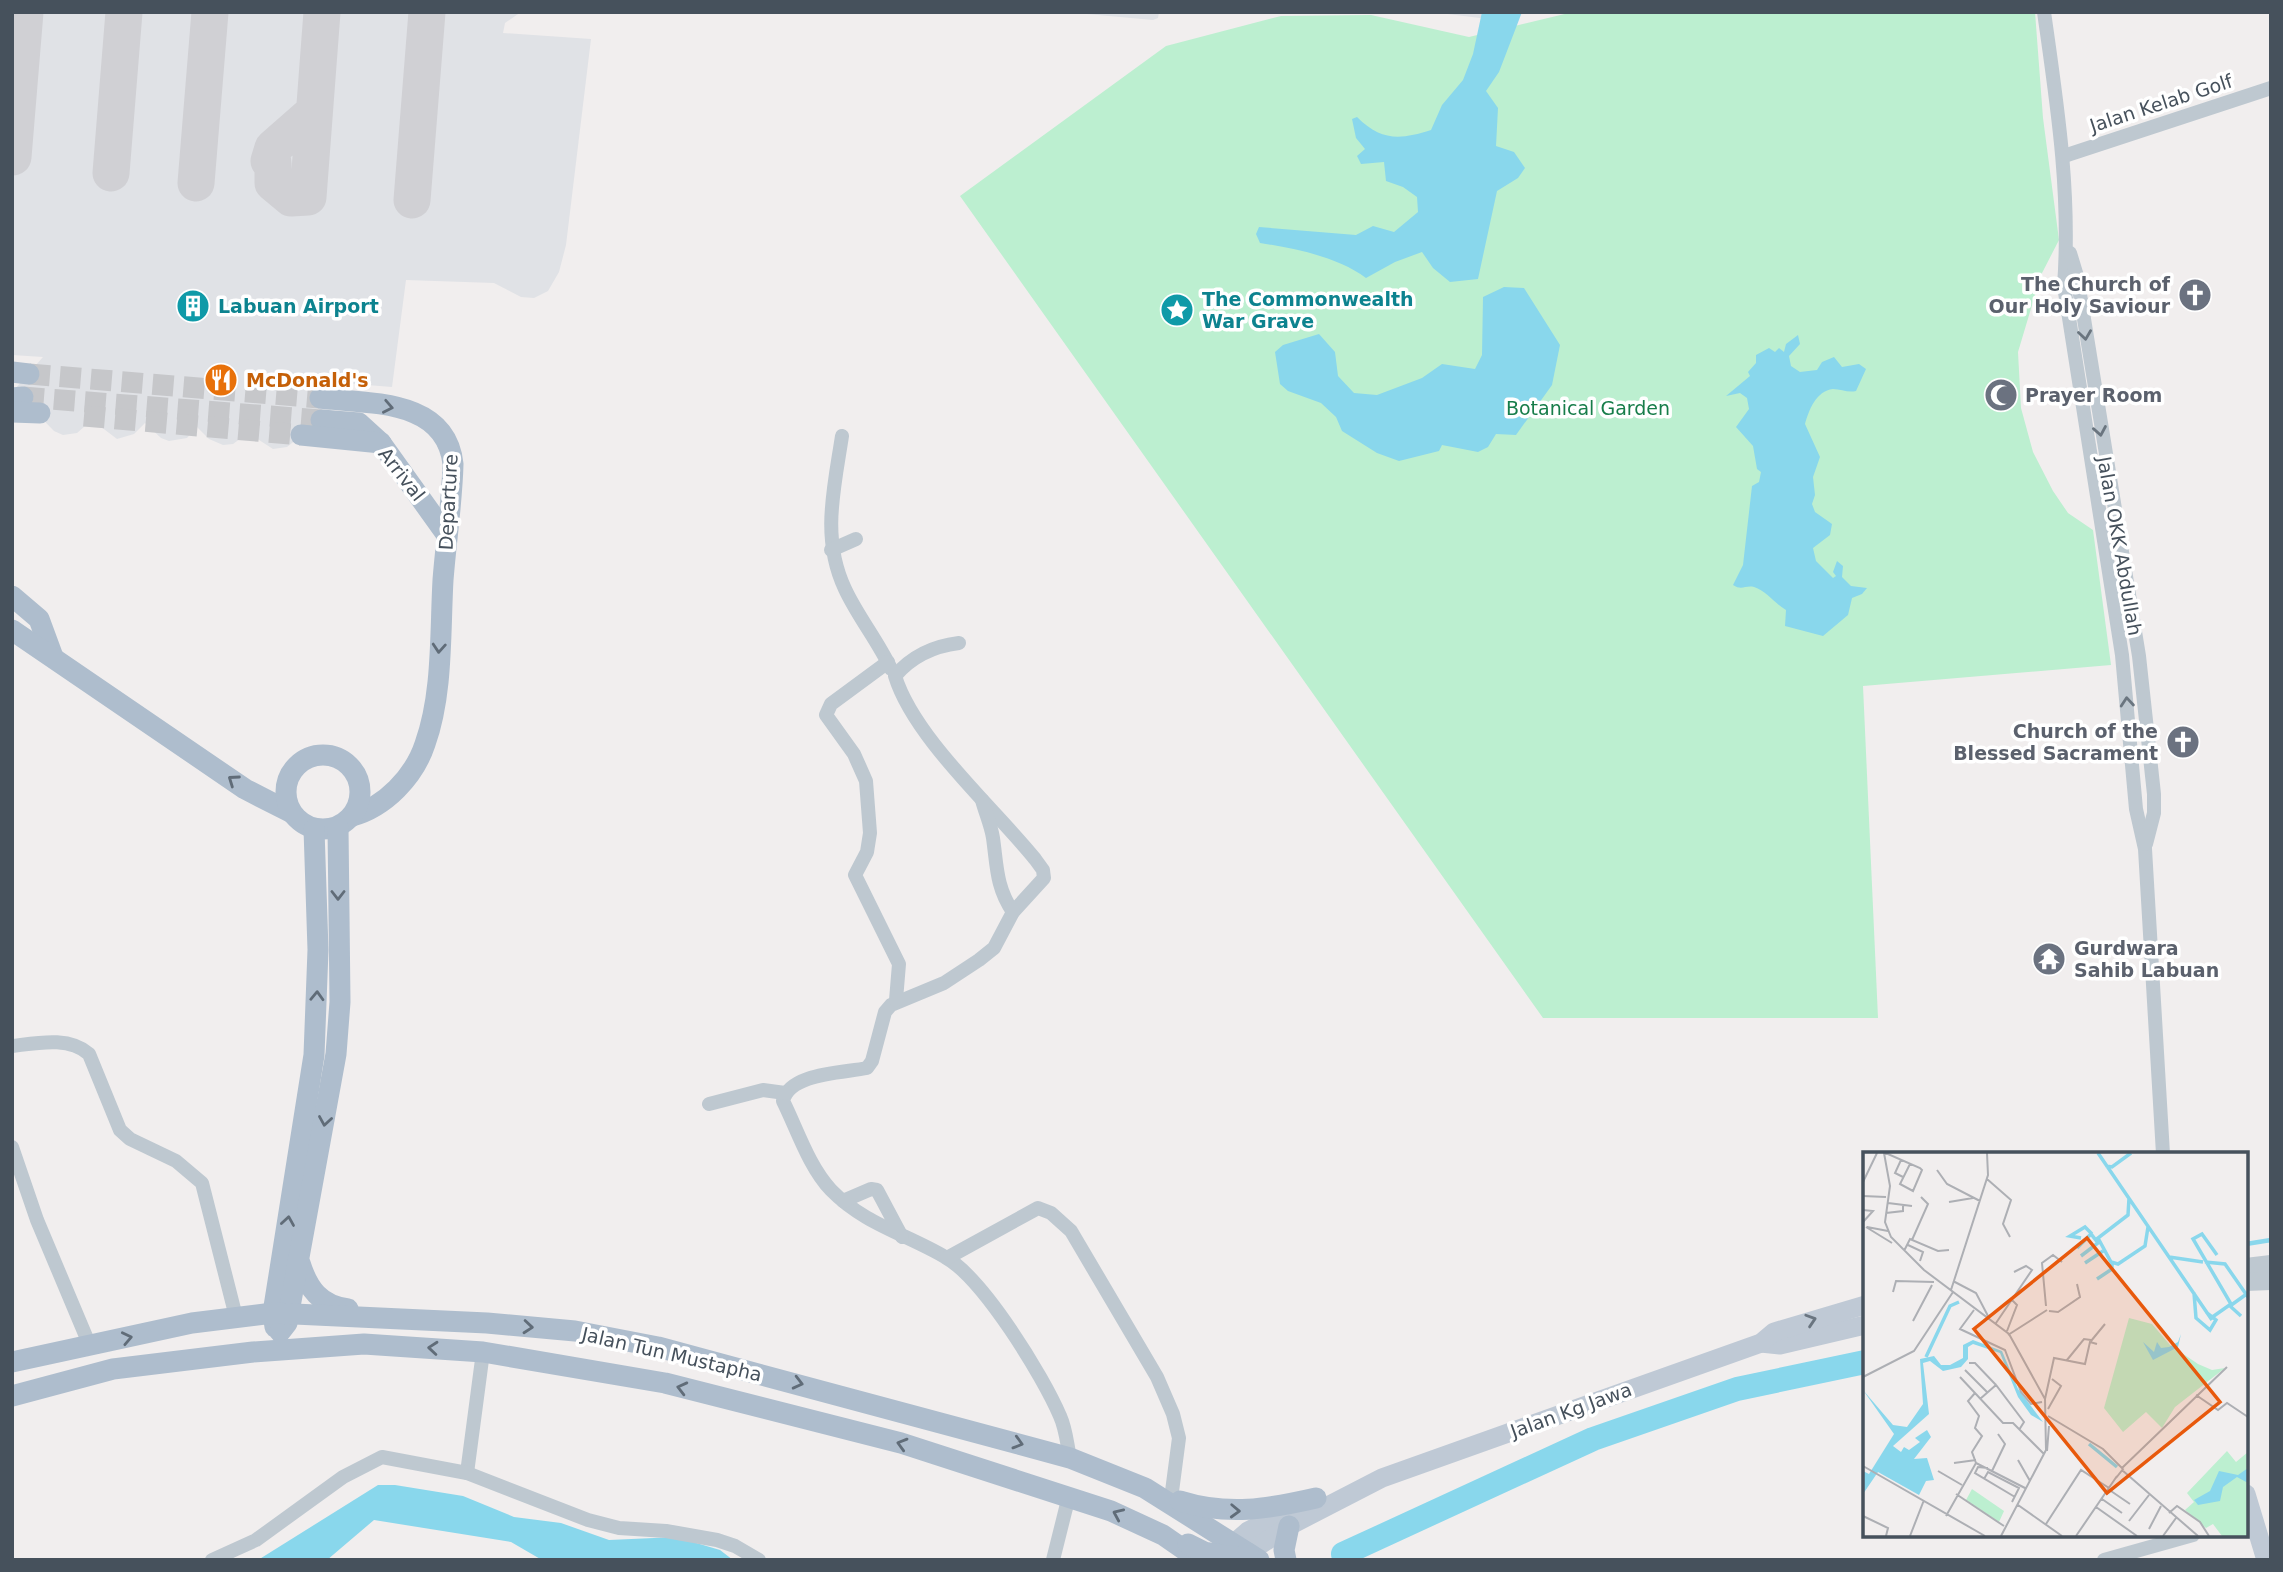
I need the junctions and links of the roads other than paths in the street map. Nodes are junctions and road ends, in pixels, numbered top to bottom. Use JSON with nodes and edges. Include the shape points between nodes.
{"nodes":[{"id":1,"x":2044,"y":12,"type":"edge"},
{"id":2,"x":2271,"y":89,"type":"edge"},
{"id":3,"x":2064,"y":156,"type":"junction"},
{"id":4,"x":320,"y":398,"type":"tunnel mouth"},
{"id":5,"x":16,"y":403,"type":"edge"},
{"id":6,"x":40,"y":413,"type":"tunnel mouth"},
{"id":7,"x":321,"y":420,"type":"tunnel mouth"},
{"id":8,"x":301,"y":435,"type":"tunnel mouth"},
{"id":9,"x":842,"y":436,"type":"dead end"},
{"id":10,"x":381,"y":443,"type":"junction"},
{"id":11,"x":446,"y":534,"type":"junction"},
{"id":12,"x":856,"y":539,"type":"dead end"},
{"id":13,"x":831,"y":551,"type":"junction"},
{"id":14,"x":12,"y":596,"type":"edge"},
{"id":15,"x":12,"y":630,"type":"edge"},
{"id":16,"x":959,"y":643,"type":"dead end"},
{"id":17,"x":53,"y":657,"type":"junction"},
{"id":18,"x":888,"y":662,"type":"junction"},
{"id":19,"x":895,"y":676,"type":"junction"},
{"id":20,"x":980,"y":795,"type":"junction"},
{"id":21,"x":292,"y":813,"type":"junction"},
{"id":22,"x":345,"y":821,"type":"junction"},
{"id":23,"x":314,"y":829,"type":"junction"},
{"id":24,"x":1013,"y":912,"type":"junction"},
{"id":25,"x":896,"y":1000,"type":"junction"},
{"id":26,"x":12,"y":1046,"type":"edge"},
{"id":27,"x":785,"y":1093,"type":"junction"},
{"id":28,"x":709,"y":1104,"type":"dead end"},
{"id":29,"x":12,"y":1147,"type":"edge"},
{"id":30,"x":2162,"y":1152,"type":"edge"},
{"id":31,"x":19,"y":1192,"type":"edge"},
{"id":32,"x":843,"y":1201,"type":"junction"},
{"id":33,"x":902,"y":1237,"type":"junction"},
{"id":34,"x":291,"y":1255,"type":"junction"},
{"id":35,"x":947,"y":1258,"type":"junction"},
{"id":36,"x":2271,"y":1264,"type":"edge"},
{"id":37,"x":2248,"y":1267,"type":"edge"},
{"id":38,"x":2271,"y":1281,"type":"edge"},
{"id":39,"x":2248,"y":1282,"type":"edge"},
{"id":40,"x":1863,"y":1306,"type":"edge"},
{"id":41,"x":234,"y":1309,"type":"junction"},
{"id":42,"x":280,"y":1319,"type":"junction"},
{"id":43,"x":434,"y":1321,"type":"junction"},
{"id":44,"x":192,"y":1323,"type":"junction"},
{"id":45,"x":1863,"y":1325,"type":"edge"},
{"id":46,"x":1761,"y":1343,"type":"junction"},
{"id":47,"x":364,"y":1345,"type":"junction"},
{"id":48,"x":90,"y":1346,"type":"junction"},
{"id":49,"x":483,"y":1352,"type":"junction"},
{"id":50,"x":12,"y":1362,"type":"edge"},
{"id":51,"x":113,"y":1369,"type":"junction"},
{"id":52,"x":12,"y":1396,"type":"edge"},
{"id":53,"x":1070,"y":1458,"type":"junction"},
{"id":54,"x":467,"y":1473,"type":"junction"},
{"id":55,"x":1382,"y":1479,"type":"junction"},
{"id":56,"x":1145,"y":1488,"type":"junction"},
{"id":57,"x":1069,"y":1496,"type":"junction"},
{"id":58,"x":1316,"y":1498,"type":"junction"},
{"id":59,"x":1171,"y":1499,"type":"junction"},
{"id":60,"x":2248,"y":1500,"type":"edge"},
{"id":61,"x":2257,"y":1525,"type":"edge"},
{"id":62,"x":1289,"y":1526,"type":"junction"},
{"id":63,"x":1163,"y":1535,"type":"junction"},
{"id":64,"x":2186,"y":1537,"type":"edge"},
{"id":65,"x":1245,"y":1555,"type":"edge"},
{"id":66,"x":212,"y":1560,"type":"edge"},
{"id":67,"x":759,"y":1560,"type":"edge"},
{"id":68,"x":1053,"y":1560,"type":"edge"},
{"id":69,"x":1199,"y":1560,"type":"edge"},
{"id":70,"x":1286,"y":1560,"type":"edge"},
{"id":71,"x":2104,"y":1560,"type":"edge"},
{"id":72,"x":2266,"y":1560,"type":"edge"}],
"edges":[{"from":1,"to":3,"type":"street","name":"Jalan OKK Abdullah"},
{"from":2,"to":3,"type":"street","name":"Jalan Kelab Golf"},
{"from":3,"to":30,"type":"street","name":"Jalan OKK Abdullah","via":[[2064,286],[2122,655],[2136,809],[2145,849]]},
{"from":4,"to":11,"type":"main road","name":"Departure","one_way":true,"via":[[418,413],[445,433],[453,464]]},
{"from":5,"to":6,"type":"main road"},
{"from":7,"to":10,"type":"main road","via":[[359,423]]},
{"from":8,"to":10,"type":"main road","name":"Arrival"},
{"from":9,"to":13,"type":"street","via":[[831,502]]},
{"from":10,"to":11,"type":"main road","name":"Arrival"},
{"from":11,"to":22,"type":"main road","name":"Departure","one_way":true,"via":[[434,703],[425,744],[414,768],[394,792]]},
{"from":12,"to":13,"type":"street"},
{"from":13,"to":18,"type":"street","via":[[846,590]]},
{"from":14,"to":17,"type":"main road","via":[[39,619]]},
{"from":15,"to":17,"type":"main road"},
{"from":16,"to":19,"type":"street","via":[[918,656]]},
{"from":21,"to":17,"type":"main road","one_way":true,"via":[[253,793]]},
{"from":18,"to":19,"type":"street"},
{"from":18,"to":25,"type":"street","via":[[831,704],[826,715],[855,754],[866,781],[870,833],[867,852],[855,875],[899,964]]},
{"from":19,"to":20,"type":"street","via":[[916,719]]},
{"from":20,"to":24,"type":"street","via":[[993,837],[994,868]]},
{"from":20,"to":24,"type":"street","via":[[1045,873]]},
{"from":21,"to":22,"type":"main road","via":[[287,802],[289,777],[306,758],[319,755],[343,760],[359,780],[361,792]]},
{"from":21,"to":23,"type":"main road"},
{"from":22,"to":23,"type":"main road"},
{"from":22,"to":34,"type":"main road","one_way":true,"via":[[336,1054]]},
{"from":34,"to":23,"type":"main road","one_way":true,"via":[[314,1055],[318,950]]},
{"from":24,"to":25,"type":"street","via":[[994,948],[979,960],[944,983]]},
{"from":25,"to":27,"type":"street","via":[[885,1012],[867,1068],[798,1082]]},
{"from":26,"to":41,"type":"street","via":[[80,1045],[89,1054],[120,1130],[176,1161],[202,1183]]},
{"from":27,"to":28,"type":"street","via":[[763,1090]]},
{"from":27,"to":32,"type":"street","via":[[783,1101],[817,1168]]},
{"from":29,"to":31,"type":"street"},
{"from":31,"to":48,"type":"street"},
{"from":32,"to":33,"type":"street"},
{"from":32,"to":33,"type":"street","via":[[877,1190]]},
{"from":33,"to":35,"type":"street"},
{"from":34,"to":41,"type":"main road","via":[[263,1296]]},
{"from":34,"to":42,"type":"main road"},
{"from":34,"to":43,"type":"main road","via":[[307,1285],[325,1302],[407,1312]]},
{"from":35,"to":53,"type":"street","via":[[972,1281],[1044,1385],[1061,1418]]},
{"from":35,"to":59,"type":"street","via":[[1038,1208],[1052,1213],[1071,1231],[1157,1377],[1173,1415],[1179,1438]]},
{"from":36,"to":37,"type":"street"},
{"from":38,"to":39,"type":"street"},
{"from":46,"to":40,"type":"main road","name":"Jalan Kg Jawa","one_way":true,"via":[[1774,1332]]},
{"from":41,"to":44,"type":"main road"},
{"from":42,"to":43,"type":"main road","name":"Jalan Tun Mustapha"},
{"from":42,"to":44,"type":"main road","name":"Jalan Tun Mustapha"},
{"from":42,"to":47,"type":"main road"},
{"from":42,"to":51,"type":"main road"},
{"from":43,"to":53,"type":"main road","name":"Jalan Tun Mustapha","one_way":true,"via":[[575,1331],[658,1347]]},
{"from":48,"to":44,"type":"main road","name":"Jalan Tun Mustapha","one_way":true},
{"from":45,"to":46,"type":"main road","name":"Jalan Kg Jawa","via":[[1780,1345]]},
{"from":46,"to":55,"type":"main road","name":"Jalan Kg Jawa"},
{"from":49,"to":47,"type":"main road","one_way":true},
{"from":47,"to":51,"type":"main road","via":[[253,1352]]},
{"from":48,"to":50,"type":"main road","name":"Jalan Tun Mustapha"},
{"from":49,"to":54,"type":"street"},
{"from":57,"to":49,"type":"main road","one_way":true,"via":[[901,1443],[754,1405],[578,1366]]},
{"from":51,"to":52,"type":"main road"},
{"from":53,"to":56,"type":"main road","name":"Jalan Tun Mustapha"},
{"from":54,"to":66,"type":"street","via":[[382,1457],[331,1485],[256,1540]]},
{"from":54,"to":67,"type":"street","via":[[588,1520],[717,1540]]},
{"from":55,"to":58,"type":"main road","name":"Jalan Kg Jawa"},
{"from":55,"to":62,"type":"main road","name":"Jalan Kg Jawa"},
{"from":56,"to":59,"type":"main road"},
{"from":56,"to":65,"type":"main road","name":"Jalan Tun Mustapha"},
{"from":63,"to":57,"type":"main road","one_way":true},
{"from":57,"to":68,"type":"street"},
{"from":59,"to":58,"type":"main road","one_way":true,"via":[[1205,1509],[1246,1512]]},
{"from":58,"to":65,"type":"main road","name":"Jalan Kg Jawa","via":[[1248,1531]]},
{"from":60,"to":61,"type":"main road"},
{"from":61,"to":72,"type":"main road"},
{"from":62,"to":65,"type":"main road","name":"Jalan Kg Jawa"},
{"from":62,"to":70,"type":"main road"},
{"from":63,"to":65,"type":"main road","via":[[1204,1552]]},
{"from":63,"to":69,"type":"main road"},
{"from":64,"to":71,"type":"street"}]}
